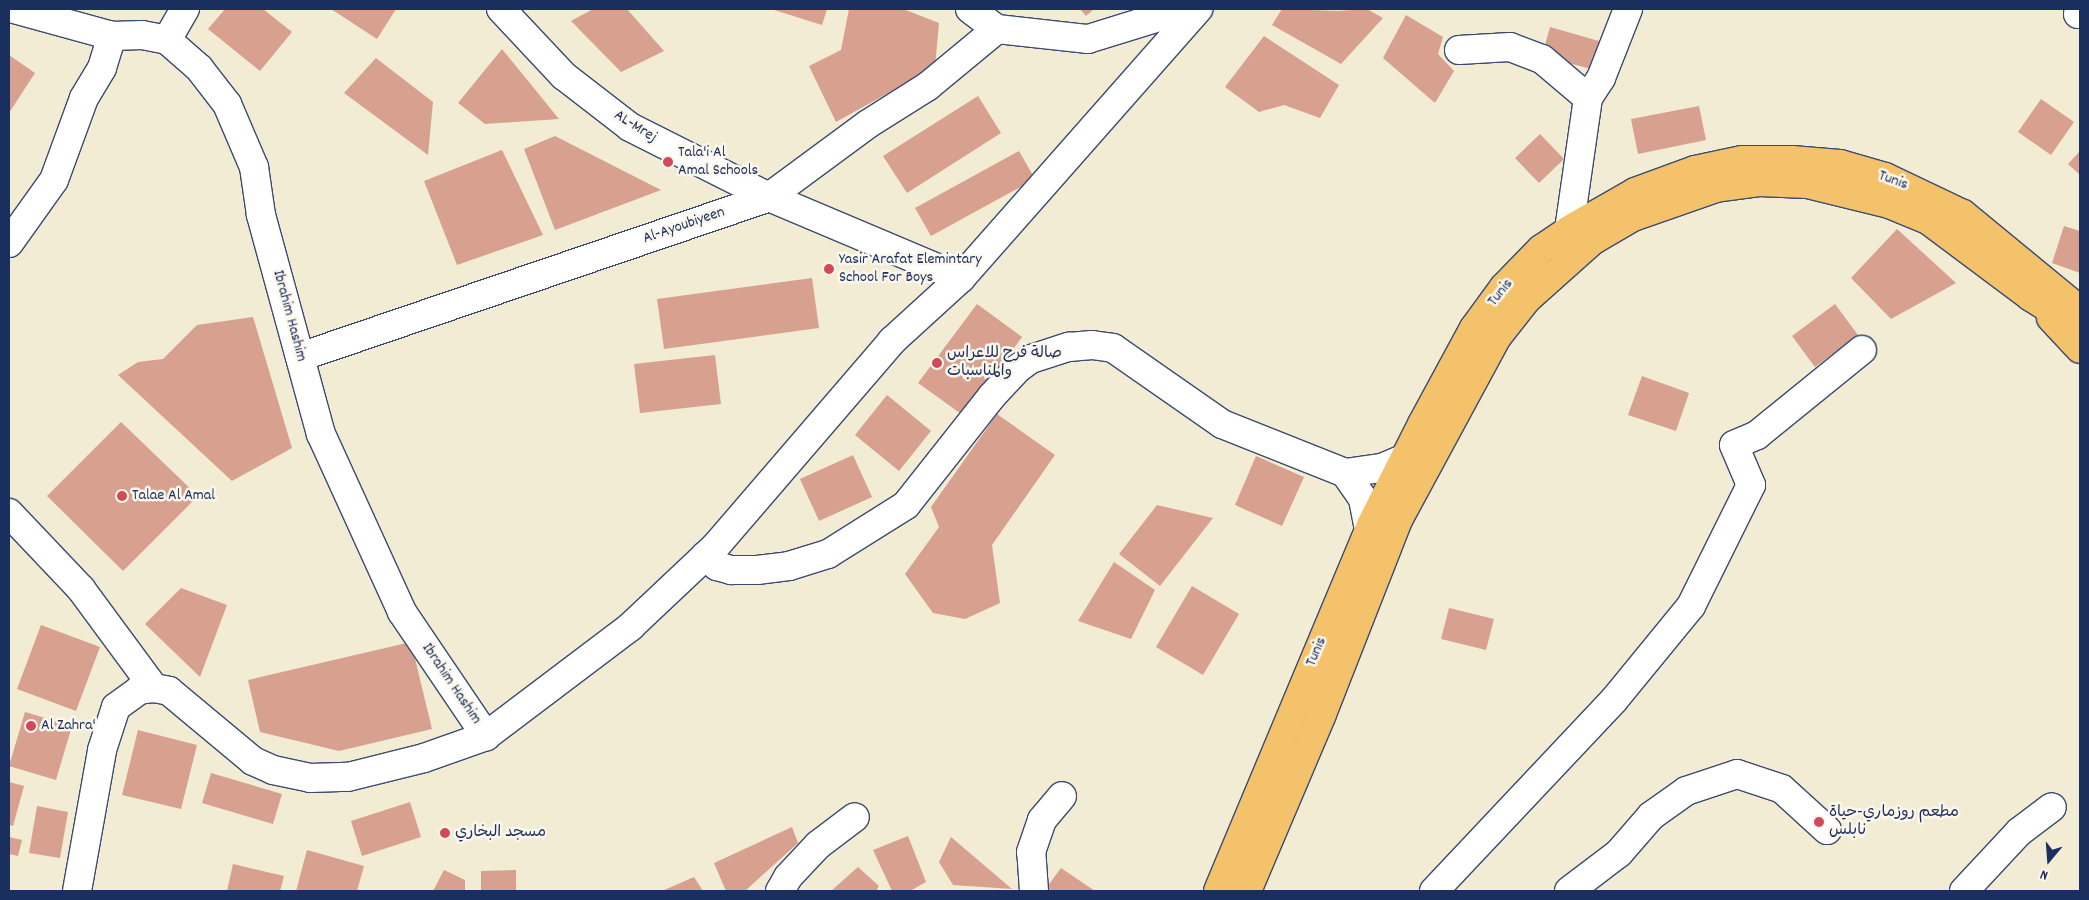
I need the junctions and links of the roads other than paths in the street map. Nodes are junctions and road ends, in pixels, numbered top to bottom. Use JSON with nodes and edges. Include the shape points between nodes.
{"nodes":[{"id":1,"x":14,"y":9,"type":"edge"},
{"id":2,"x":185,"y":9,"type":"edge"},
{"id":3,"x":501,"y":9,"type":"edge"},
{"id":4,"x":970,"y":9,"type":"edge"},
{"id":5,"x":1185,"y":9,"type":"edge"},
{"id":6,"x":1198,"y":9,"type":"edge"},
{"id":7,"x":1628,"y":9,"type":"edge"},
{"id":8,"x":997,"y":29,"type":"junction"},
{"id":9,"x":112,"y":36,"type":"junction"},
{"id":10,"x":166,"y":40,"type":"junction"},
{"id":11,"x":1459,"y":50,"type":"dead end"},
{"id":12,"x":1588,"y":98,"type":"junction"},
{"id":13,"x":769,"y":197,"type":"junction"},
{"id":14,"x":1568,"y":230,"type":"junction"},
{"id":15,"x":9,"y":243,"type":"edge"},
{"id":16,"x":960,"y":278,"type":"junction"},
{"id":17,"x":2036,"y":287,"type":"junction"},
{"id":18,"x":2080,"y":298,"type":"edge"},
{"id":19,"x":2080,"y":310,"type":"edge"},
{"id":20,"x":2080,"y":328,"type":"edge"},
{"id":21,"x":2080,"y":349,"type":"edge"},
{"id":22,"x":1862,"y":350,"type":"dead end"},
{"id":23,"x":300,"y":358,"type":"junction"},
{"id":24,"x":1405,"y":458,"type":"junction"},
{"id":25,"x":1345,"y":473,"type":"junction"},
{"id":26,"x":9,"y":513,"type":"edge"},
{"id":27,"x":1369,"y":530,"type":"junction"},
{"id":28,"x":705,"y":556,"type":"junction"},
{"id":29,"x":154,"y":688,"type":"junction"},
{"id":30,"x":486,"y":736,"type":"junction"},
{"id":31,"x":1062,"y":796,"type":"dead end"},
{"id":32,"x":2052,"y":807,"type":"dead end"},
{"id":33,"x":855,"y":817,"type":"dead end"},
{"id":34,"x":1827,"y":830,"type":"dead end"},
{"id":35,"x":77,"y":891,"type":"edge"},
{"id":36,"x":780,"y":891,"type":"edge"},
{"id":37,"x":1034,"y":891,"type":"edge"},
{"id":38,"x":1218,"y":891,"type":"edge"},
{"id":39,"x":1246,"y":891,"type":"edge"},
{"id":40,"x":1434,"y":891,"type":"edge"},
{"id":41,"x":1569,"y":891,"type":"edge"},
{"id":42,"x":1964,"y":891,"type":"edge"}],
"edges":[{"from":1,"to":9,"type":"street"},
{"from":2,"to":10,"type":"street"},
{"from":3,"to":13,"type":"street","name":"AL-Mrej","via":[[564,76],[630,127]]},
{"from":4,"to":8,"type":"street"},
{"from":5,"to":8,"type":"street","via":[[1088,39]]},
{"from":6,"to":16,"type":"street"},
{"from":7,"to":12,"type":"street","via":[[1601,78]]},
{"from":8,"to":13,"type":"street","name":"Al-Ayoubiyeen","via":[[928,86],[868,124]]},
{"from":9,"to":10,"type":"street","via":[[142,35]]},
{"from":9,"to":15,"type":"street","via":[[102,68],[84,98],[54,180]]},
{"from":10,"to":23,"type":"street","name":"Ibrahim Hashim","via":[[214,85],[248,145],[261,215]]},
{"from":11,"to":12,"type":"street","via":[[1510,47],[1542,60]]},
{"from":12,"to":14,"type":"street"},
{"from":13,"to":16,"type":"street","name":"AL-Mrej"},
{"from":13,"to":23,"type":"street","name":"Al-Ayoubiyeen"},
{"from":14,"to":17,"type":"main road","name":"Tunis","via":[[1635,192],[1695,170],[1742,160],[1830,163],[1885,177],[1964,214]]},
{"from":14,"to":24,"type":"main road","name":"Tunis","via":[[1541,249],[1504,287],[1479,321]]},
{"from":16,"to":28,"type":"street","via":[[892,341]]},
{"from":17,"to":18,"type":"main road"},
{"from":17,"to":19,"type":"main road","name":"Tunis"},
{"from":17,"to":20,"type":"main road"},
{"from":17,"to":21,"type":"main road"},
{"from":17,"to":39,"type":"main road","via":[[1928,220],[1889,204],[1807,184],[1759,182],[1716,188],[1632,217],[1592,241],[1526,299],[1497,337],[1398,520],[1322,714]]},
{"from":22,"to":40,"type":"street","via":[[1757,435],[1734,444],[1751,485],[1691,606],[1614,700]]},
{"from":23,"to":30,"type":"street","name":"Ibrahim Hashim","via":[[321,434],[402,612]]},
{"from":24,"to":25,"type":"street","via":[[1382,468]]},
{"from":24,"to":27,"type":"main road","name":"Tunis"},
{"from":25,"to":27,"type":"street","via":[[1363,499]]},
{"from":25,"to":28,"type":"street","via":[[1222,424],[1113,348],[1092,345],[1069,347],[1030,359],[1018,369],[992,396],[906,504],[828,554],[789,566],[757,570],[731,570],[717,566]]},
{"from":26,"to":29,"type":"street","via":[[81,589]]},
{"from":27,"to":38,"type":"main road","name":"Tunis"},
{"from":28,"to":30,"type":"street","via":[[630,627]]},
{"from":29,"to":30,"type":"street","via":[[180,698],[253,761],[273,770],[310,778],[348,777],[424,758]]},
{"from":29,"to":35,"type":"street","via":[[139,690],[116,707],[102,750]]},
{"from":31,"to":37,"type":"street","via":[[1042,820],[1031,852]]},
{"from":32,"to":42,"type":"street","via":[[2019,832]]},
{"from":33,"to":36,"type":"street","via":[[818,845],[788,876]]},
{"from":34,"to":41,"type":"street","via":[[1782,789],[1737,774],[1686,792],[1652,816],[1619,853]]}]}
